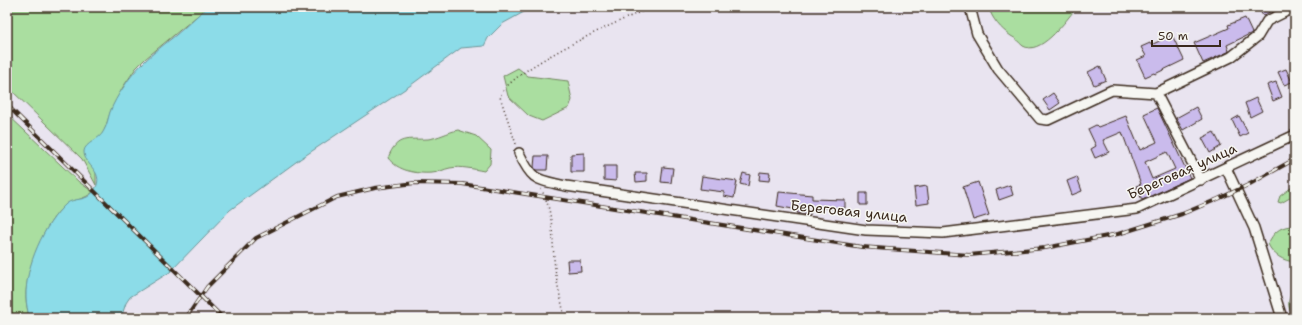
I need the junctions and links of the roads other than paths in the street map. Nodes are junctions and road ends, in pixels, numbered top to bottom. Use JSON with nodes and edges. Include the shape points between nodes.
{"nodes":[{"id":1,"x":970,"y":7,"type":"edge"},
{"id":2,"x":1295,"y":7,"type":"edge"},
{"id":3,"x":1156,"y":93,"type":"junction"},
{"id":4,"x":1295,"y":135,"type":"edge"},
{"id":5,"x":519,"y":153,"type":"road end"},
{"id":6,"x":1226,"y":168,"type":"junction"},
{"id":7,"x":1201,"y":180,"type":"junction"},
{"id":8,"x":1282,"y":318,"type":"edge"}],
"edges":[{"from":1,"to":3,"type":"street","via":[[976,34],[998,69],[1040,119],[1048,120],[1112,90]]},
{"from":2,"to":3,"type":"street","via":[[1267,21],[1258,36],[1231,57]]},
{"from":3,"to":7,"type":"street"},
{"from":4,"to":6,"type":"street","name":"Береговая улица"},
{"from":5,"to":7,"type":"street","name":"Береговая улица","via":[[528,171],[536,179],[659,201],[866,230],[943,233],[1137,209]]},
{"from":6,"to":7,"type":"street","name":"Береговая улица"},
{"from":6,"to":8,"type":"street","via":[[1254,228]]}]}
